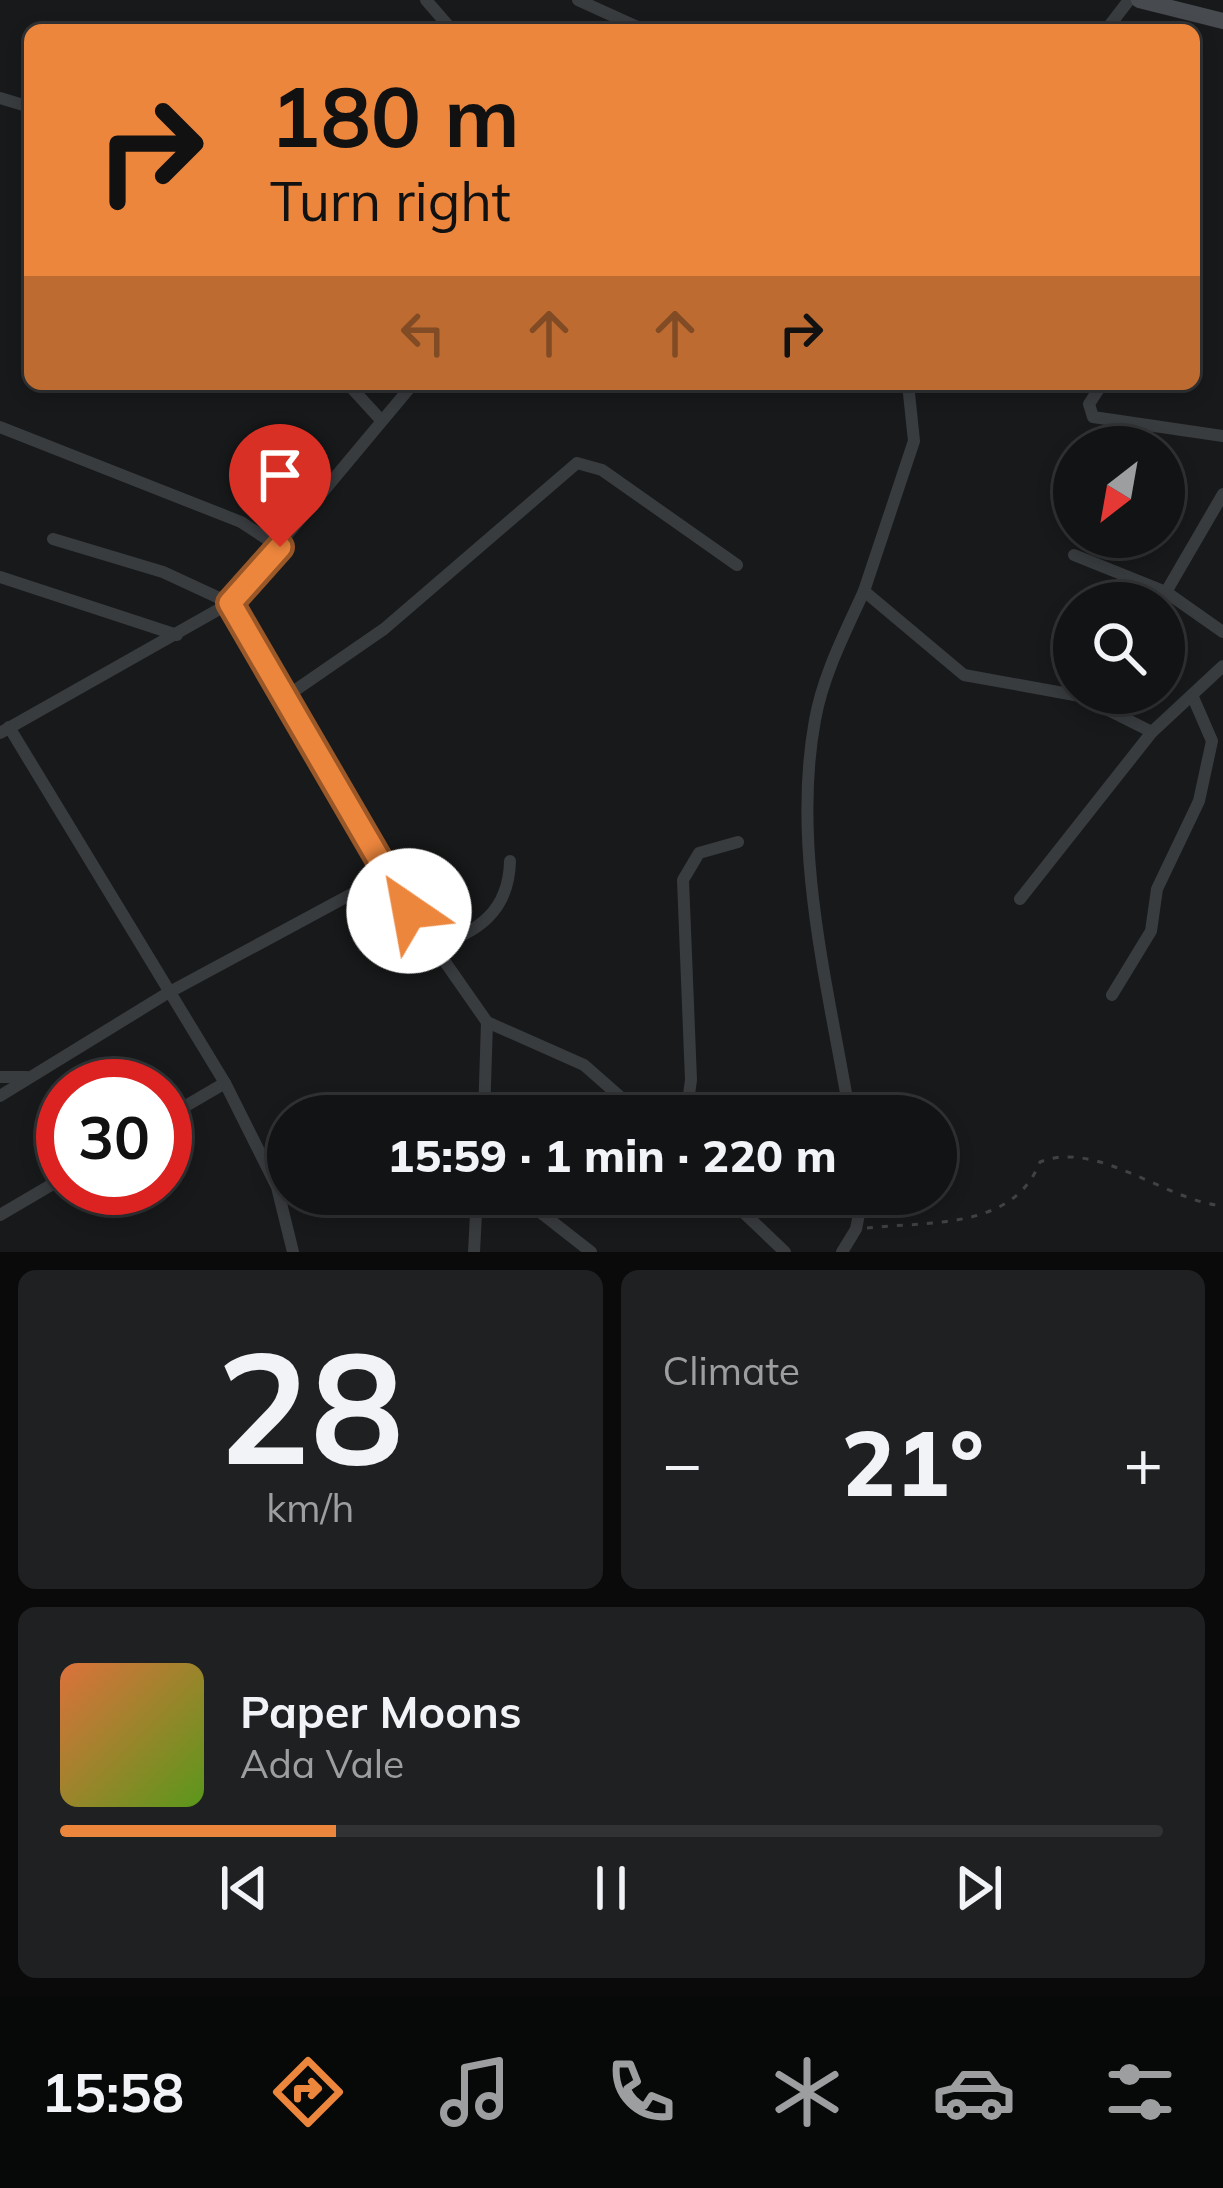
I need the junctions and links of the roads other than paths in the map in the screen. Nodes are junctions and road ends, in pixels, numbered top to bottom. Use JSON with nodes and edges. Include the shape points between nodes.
{"nodes":[{"id":1,"x":426,"y":0,"type":"edge"},
{"id":2,"x":578,"y":0,"type":"edge"},
{"id":3,"x":1130,"y":0,"type":"edge"},
{"id":4,"x":1139,"y":0,"type":"edge"},
{"id":5,"x":1223,"y":21,"type":"edge"},
{"id":6,"x":447,"y":24,"type":"edge"},
{"id":7,"x":605,"y":24,"type":"edge"},
{"id":8,"x":1111,"y":24,"type":"edge"},
{"id":9,"x":353,"y":390,"type":"edge"},
{"id":10,"x":407,"y":390,"type":"edge"},
{"id":11,"x":909,"y":390,"type":"edge"},
{"id":12,"x":1098,"y":390,"type":"edge"},
{"id":13,"x":380,"y":419,"type":"junction"},
{"id":14,"x":0,"y":427,"type":"edge"},
{"id":15,"x":1223,"y":436,"type":"edge"},
{"id":16,"x":1223,"y":494,"type":"edge"},
{"id":17,"x":1209,"y":525,"type":"junction"},
{"id":18,"x":1223,"y":536,"type":"edge"},
{"id":19,"x":53,"y":539,"type":"dead end"},
{"id":20,"x":280,"y":547,"type":"junction"},
{"id":21,"x":1081,"y":558,"type":"edge"},
{"id":22,"x":737,"y":565,"type":"dead end"},
{"id":23,"x":0,"y":577,"type":"edge"},
{"id":24,"x":1141,"y":582,"type":"edge"},
{"id":25,"x":1172,"y":582,"type":"edge"},
{"id":26,"x":864,"y":591,"type":"junction"},
{"id":27,"x":230,"y":603,"type":"junction"},
{"id":28,"x":1185,"y":605,"type":"edge"},
{"id":29,"x":1223,"y":632,"type":"edge"},
{"id":30,"x":177,"y":635,"type":"junction"},
{"id":31,"x":1223,"y":666,"type":"edge"},
{"id":32,"x":1192,"y":695,"type":"junction"},
{"id":33,"x":284,"y":698,"type":"junction"},
{"id":34,"x":4,"y":730,"type":"edge"},
{"id":35,"x":1152,"y":732,"type":"junction"},
{"id":36,"x":738,"y":842,"type":"dead end"},
{"id":37,"x":510,"y":861,"type":"dead end"},
{"id":38,"x":385,"y":876,"type":"junction"},
{"id":39,"x":1020,"y":899,"type":"dead end"},
{"id":40,"x":433,"y":946,"type":"junction"},
{"id":41,"x":166,"y":994,"type":"junction"},
{"id":42,"x":1112,"y":995,"type":"dead end"},
{"id":43,"x":487,"y":1022,"type":"junction"},
{"id":44,"x":0,"y":1077,"type":"edge"},
{"id":45,"x":28,"y":1077,"type":"junction"},
{"id":46,"x":225,"y":1083,"type":"junction"},
{"id":47,"x":485,"y":1095,"type":"edge"},
{"id":48,"x":618,"y":1095,"type":"edge"},
{"id":49,"x":690,"y":1095,"type":"edge"},
{"id":50,"x":846,"y":1095,"type":"edge"},
{"id":51,"x":0,"y":1096,"type":"edge"},
{"id":52,"x":192,"y":1102,"type":"edge"},
{"id":53,"x":36,"y":1194,"type":"edge"},
{"id":54,"x":0,"y":1215,"type":"edge"},
{"id":55,"x":476,"y":1215,"type":"edge"},
{"id":56,"x":544,"y":1215,"type":"edge"},
{"id":57,"x":746,"y":1215,"type":"edge"},
{"id":58,"x":859,"y":1215,"type":"edge"},
{"id":59,"x":293,"y":1252,"type":"edge"},
{"id":60,"x":474,"y":1252,"type":"edge"},
{"id":61,"x":591,"y":1252,"type":"edge"},
{"id":62,"x":784,"y":1252,"type":"edge"},
{"id":63,"x":842,"y":1252,"type":"edge"}],
"edges":[{"from":1,"to":6,"type":"street"},
{"from":2,"to":7,"type":"street"},
{"from":3,"to":8,"type":"street"},
{"from":4,"to":5,"type":"main road"},
{"from":9,"to":13,"type":"street"},
{"from":10,"to":13,"type":"street"},
{"from":11,"to":26,"type":"street","via":[[914,441]]},
{"from":12,"to":15,"type":"street","via":[[1089,404],[1093,417]]},
{"from":13,"to":20,"type":"street"},
{"from":14,"to":20,"type":"street","via":[[241,522]]},
{"from":16,"to":17,"type":"street"},
{"from":17,"to":18,"type":"street"},
{"from":17,"to":25,"type":"street"},
{"from":19,"to":27,"type":"street","via":[[163,572]]},
{"from":20,"to":27,"type":"street"},
{"from":21,"to":24,"type":"street"},
{"from":22,"to":33,"type":"street","via":[[602,470],[577,463],[384,629]]},
{"from":23,"to":30,"type":"street"},
{"from":26,"to":35,"type":"street","via":[[964,675],[1080,696]]},
{"from":26,"to":50,"type":"street","via":[[814,721],[808,808]]},
{"from":27,"to":30,"type":"street"},
{"from":27,"to":33,"type":"street"},
{"from":28,"to":29,"type":"street"},
{"from":30,"to":34,"type":"street"},
{"from":31,"to":32,"type":"street"},
{"from":32,"to":35,"type":"street"},
{"from":32,"to":42,"type":"street","via":[[1212,741],[1199,801],[1157,889],[1151,932]]},
{"from":33,"to":38,"type":"street"},
{"from":34,"to":41,"type":"street"},
{"from":35,"to":39,"type":"street"},
{"from":36,"to":49,"type":"street","via":[[699,853],[683,880]]},
{"from":37,"to":40,"type":"street","via":[[509,884],[490,917]]},
{"from":38,"to":40,"type":"street"},
{"from":38,"to":41,"type":"street"},
{"from":40,"to":43,"type":"street"},
{"from":41,"to":45,"type":"street"},
{"from":41,"to":46,"type":"street"},
{"from":43,"to":47,"type":"street"},
{"from":43,"to":48,"type":"street","via":[[584,1065]]},
{"from":44,"to":45,"type":"street"},
{"from":45,"to":51,"type":"street"},
{"from":46,"to":52,"type":"street"},
{"from":46,"to":59,"type":"street","via":[[277,1187]]},
{"from":53,"to":54,"type":"street"},
{"from":55,"to":60,"type":"street"},
{"from":56,"to":61,"type":"street"},
{"from":57,"to":62,"type":"street"},
{"from":58,"to":63,"type":"street"}]}
